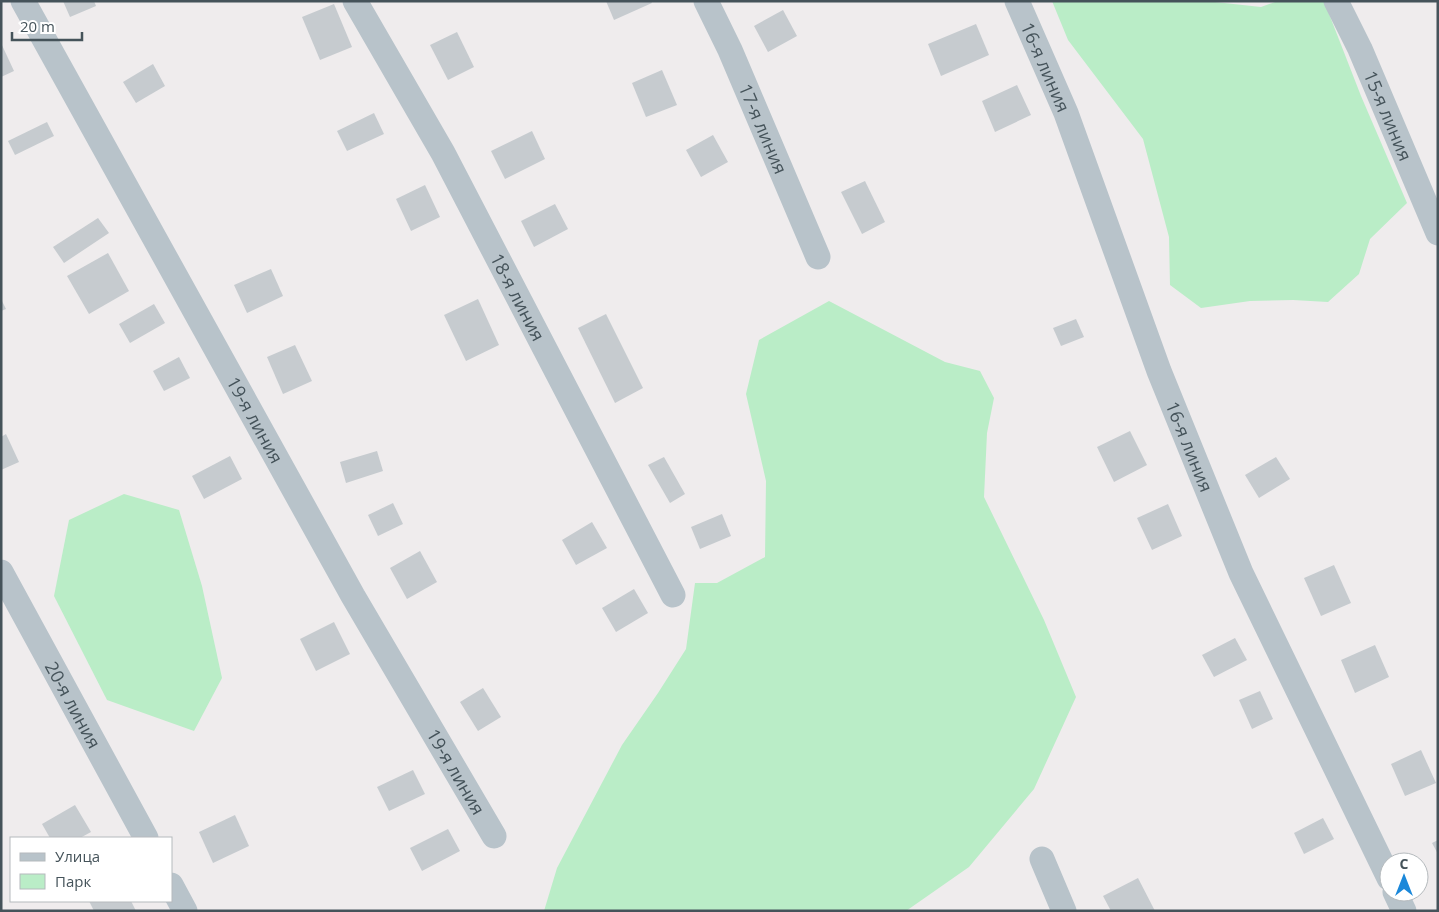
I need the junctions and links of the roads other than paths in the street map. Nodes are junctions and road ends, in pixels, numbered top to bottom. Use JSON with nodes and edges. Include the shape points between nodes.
{"nodes":[{"id":1,"x":23,"y":1,"type":"edge"},
{"id":2,"x":355,"y":1,"type":"edge"},
{"id":3,"x":706,"y":1,"type":"edge"},
{"id":4,"x":1017,"y":1,"type":"edge"},
{"id":5,"x":1336,"y":1,"type":"edge"},
{"id":6,"x":1438,"y":233,"type":"edge"},
{"id":7,"x":818,"y":257,"type":"dead end"},
{"id":8,"x":1,"y":572,"type":"edge"},
{"id":9,"x":673,"y":595,"type":"dead end"},
{"id":10,"x":494,"y":836,"type":"dead end"},
{"id":11,"x":145,"y":837,"type":"edge"},
{"id":12,"x":1379,"y":857,"type":"edge"},
{"id":13,"x":1042,"y":859,"type":"dead end"},
{"id":14,"x":172,"y":887,"type":"edge"},
{"id":15,"x":185,"y":911,"type":"edge"},
{"id":16,"x":1064,"y":911,"type":"edge"}],
"edges":[{"from":1,"to":10,"type":"street","name":"19-я линия","via":[[348,588]]},
{"from":2,"to":9,"type":"street","name":"18-я линия","via":[[443,153]]},
{"from":3,"to":7,"type":"street","name":"17-я линия"},
{"from":4,"to":12,"type":"street","name":"16-я линия","via":[[1066,114],[1159,371],[1241,574]]},
{"from":5,"to":6,"type":"street","name":"15-я линия","via":[[1360,49]]},
{"from":8,"to":11,"type":"street","name":"20-я линия"},
{"from":13,"to":16,"type":"street"},
{"from":14,"to":15,"type":"street"}]}
